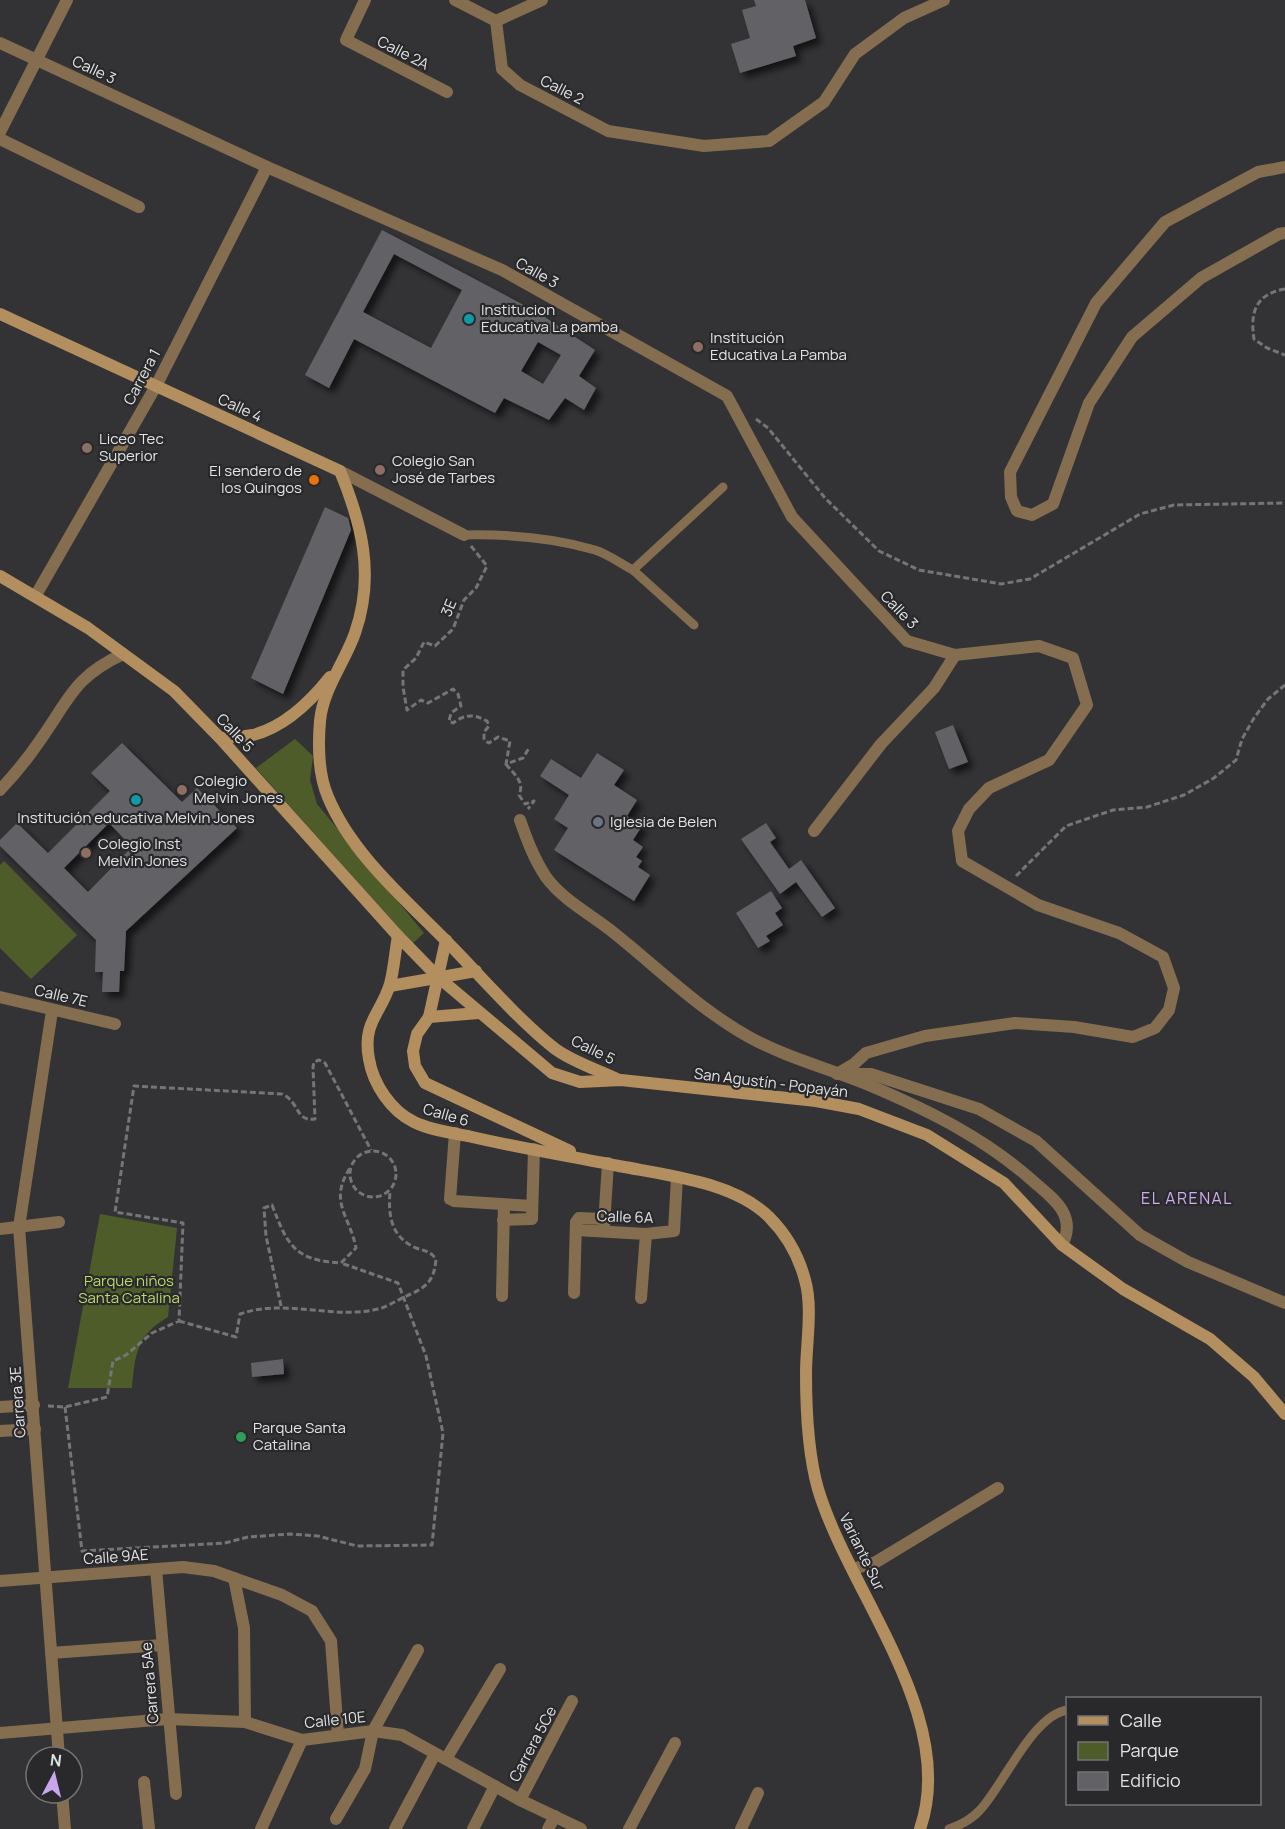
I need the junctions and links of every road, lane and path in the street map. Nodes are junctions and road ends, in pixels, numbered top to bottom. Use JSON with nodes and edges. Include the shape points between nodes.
{"nodes":[{"id":1,"x":67,"y":0,"type":"edge"},
{"id":2,"x":365,"y":0,"type":"edge"},
{"id":3,"x":455,"y":0,"type":"edge"},
{"id":4,"x":542,"y":0,"type":"edge"},
{"id":5,"x":944,"y":0,"type":"edge"},
{"id":6,"x":496,"y":21,"type":"junction"},
{"id":7,"x":0,"y":44,"type":"edge"},
{"id":8,"x":36,"y":59,"type":"junction"},
{"id":9,"x":447,"y":92,"type":"dead end"},
{"id":10,"x":0,"y":132,"type":"edge"},
{"id":11,"x":0,"y":140,"type":"edge"},
{"id":12,"x":267,"y":167,"type":"junction"},
{"id":13,"x":1285,"y":167,"type":"edge"},
{"id":14,"x":139,"y":207,"type":"dead end"},
{"id":15,"x":1285,"y":233,"type":"edge"},
{"id":16,"x":1285,"y":289,"type":"edge"},
{"id":17,"x":0,"y":314,"type":"edge"},
{"id":18,"x":1285,"y":356,"type":"edge"},
{"id":19,"x":156,"y":386,"type":"junction"},
{"id":20,"x":751,"y":415,"type":"dead end"},
{"id":21,"x":340,"y":471,"type":"junction"},
{"id":22,"x":723,"y":487,"type":"dead end"},
{"id":23,"x":1285,"y":503,"type":"edge"},
{"id":24,"x":464,"y":535,"type":"junction"},
{"id":25,"x":633,"y":570,"type":"junction"},
{"id":26,"x":0,"y":576,"type":"edge"},
{"id":27,"x":36,"y":596,"type":"junction"},
{"id":28,"x":694,"y":625,"type":"dead end"},
{"id":29,"x":123,"y":654,"type":"junction"},
{"id":30,"x":955,"y":655,"type":"junction"},
{"id":31,"x":336,"y":670,"type":"junction"},
{"id":32,"x":1285,"y":685,"type":"edge"},
{"id":33,"x":220,"y":738,"type":"junction"},
{"id":34,"x":528,"y":748,"type":"dead end"},
{"id":35,"x":506,"y":764,"type":"junction"},
{"id":36,"x":0,"y":790,"type":"edge"},
{"id":37,"x":520,"y":820,"type":"joint"},
{"id":38,"x":814,"y":831,"type":"dead end"},
{"id":39,"x":1005,"y":888,"type":"junction"},
{"id":40,"x":398,"y":936,"type":"junction"},
{"id":41,"x":446,"y":940,"type":"junction"},
{"id":42,"x":476,"y":971,"type":"junction"},
{"id":43,"x":438,"y":977,"type":"junction"},
{"id":44,"x":390,"y":986,"type":"junction"},
{"id":45,"x":0,"y":997,"type":"edge"},
{"id":46,"x":52,"y":1011,"type":"junction"},
{"id":47,"x":479,"y":1013,"type":"junction"},
{"id":48,"x":429,"y":1017,"type":"junction"},
{"id":49,"x":115,"y":1024,"type":"dead end"},
{"id":50,"x":837,"y":1074,"type":"junction"},
{"id":51,"x":621,"y":1080,"type":"junction"},
{"id":52,"x":455,"y":1133,"type":"junction"},
{"id":53,"x":534,"y":1149,"type":"junction"},
{"id":54,"x":371,"y":1150,"type":"junction"},
{"id":55,"x":590,"y":1160,"type":"junction"},
{"id":56,"x":608,"y":1163,"type":"junction"},
{"id":57,"x":350,"y":1168,"type":"junction"},
{"id":58,"x":677,"y":1177,"type":"junction"},
{"id":59,"x":390,"y":1191,"type":"junction"},
{"id":60,"x":504,"y":1205,"type":"junction"},
{"id":61,"x":532,"y":1212,"type":"junction"},
{"id":62,"x":769,"y":1217,"type":"joint"},
{"id":63,"x":503,"y":1220,"type":"junction"},
{"id":64,"x":59,"y":1222,"type":"dead end"},
{"id":65,"x":604,"y":1225,"type":"junction"},
{"id":66,"x":19,"y":1227,"type":"junction"},
{"id":67,"x":0,"y":1229,"type":"edge"},
{"id":68,"x":646,"y":1234,"type":"junction"},
{"id":69,"x":1062,"y":1245,"type":"junction"},
{"id":70,"x":341,"y":1263,"type":"junction"},
{"id":71,"x":574,"y":1293,"type":"dead end"},
{"id":72,"x":502,"y":1296,"type":"dead end"},
{"id":73,"x":403,"y":1298,"type":"junction"},
{"id":74,"x":641,"y":1298,"type":"dead end"},
{"id":75,"x":1285,"y":1303,"type":"edge"},
{"id":76,"x":281,"y":1307,"type":"junction"},
{"id":77,"x":179,"y":1321,"type":"junction"},
{"id":78,"x":34,"y":1405,"type":"junction"},
{"id":79,"x":0,"y":1407,"type":"edge"},
{"id":80,"x":65,"y":1407,"type":"junction"},
{"id":81,"x":1285,"y":1414,"type":"edge"},
{"id":82,"x":35,"y":1429,"type":"junction"},
{"id":83,"x":0,"y":1431,"type":"edge"},
{"id":84,"x":998,"y":1488,"type":"dead end"},
{"id":85,"x":156,"y":1569,"type":"junction"},
{"id":86,"x":853,"y":1569,"type":"junction"},
{"id":87,"x":45,"y":1577,"type":"junction"},
{"id":88,"x":234,"y":1578,"type":"junction"},
{"id":89,"x":0,"y":1581,"type":"edge"},
{"id":90,"x":162,"y":1646,"type":"junction"},
{"id":91,"x":418,"y":1650,"type":"dead end"},
{"id":92,"x":51,"y":1653,"type":"junction"},
{"id":93,"x":500,"y":1669,"type":"dead end"},
{"id":94,"x":572,"y":1701,"type":"dead end"},
{"id":95,"x":1066,"y":1710,"type":"edge"},
{"id":96,"x":168,"y":1719,"type":"junction"},
{"id":97,"x":244,"y":1722,"type":"junction"},
{"id":98,"x":57,"y":1728,"type":"junction"},
{"id":99,"x":373,"y":1731,"type":"junction"},
{"id":100,"x":0,"y":1733,"type":"edge"},
{"id":101,"x":338,"y":1735,"type":"junction"},
{"id":102,"x":302,"y":1740,"type":"junction"},
{"id":103,"x":675,"y":1743,"type":"dead end"},
{"id":104,"x":58,"y":1745,"type":"edge"},
{"id":105,"x":440,"y":1756,"type":"junction"},
{"id":106,"x":144,"y":1782,"type":"dead end"},
{"id":107,"x":495,"y":1786,"type":"junction"},
{"id":108,"x":758,"y":1793,"type":"dead end"},
{"id":109,"x":176,"y":1794,"type":"dead end"},
{"id":110,"x":520,"y":1800,"type":"junction"},
{"id":111,"x":63,"y":1805,"type":"edge"},
{"id":112,"x":555,"y":1816,"type":"junction"},
{"id":113,"x":336,"y":1819,"type":"dead end"},
{"id":114,"x":65,"y":1829,"type":"edge"},
{"id":115,"x":149,"y":1829,"type":"edge"},
{"id":116,"x":261,"y":1829,"type":"edge"},
{"id":117,"x":394,"y":1829,"type":"edge"},
{"id":118,"x":473,"y":1829,"type":"edge"},
{"id":119,"x":548,"y":1829,"type":"edge"},
{"id":120,"x":581,"y":1829,"type":"edge"},
{"id":121,"x":629,"y":1829,"type":"edge"},
{"id":122,"x":741,"y":1829,"type":"edge"},
{"id":123,"x":920,"y":1829,"type":"edge"},
{"id":124,"x":949,"y":1829,"type":"edge"}],
"edges":[{"from":1,"to":8,"type":"street"},
{"from":2,"to":9,"type":"street","name":"Calle 2A","via":[[346,40]]},
{"from":3,"to":6,"type":"street"},
{"from":4,"to":6,"type":"street"},
{"from":5,"to":6,"type":"street","name":"Calle 2","via":[[904,18],[855,54],[824,102],[770,141],[704,146],[608,131],[520,85],[502,69]]},
{"from":7,"to":8,"type":"street","name":"Calle 3"},
{"from":8,"to":10,"type":"street"},
{"from":8,"to":12,"type":"street","name":"Calle 3"},
{"from":11,"to":14,"type":"street"},
{"from":12,"to":19,"type":"street","name":"Carrera 1"},
{"from":12,"to":30,"type":"street","name":"Calle 3","via":[[502,270],[727,396],[792,517],[906,641]]},
{"from":13,"to":15,"type":"street","via":[[1258,172],[1165,222],[1096,303],[1010,472],[1011,497],[1017,511],[1032,515],[1053,504],[1089,403],[1132,337],[1201,278]]},
{"from":16,"to":18,"type":"path","via":[[1262,298],[1251,318],[1254,339]]},
{"from":17,"to":19,"type":"main road","name":"Calle 4"},
{"from":19,"to":21,"type":"main road","name":"Calle 4"},
{"from":19,"to":27,"type":"street","name":"Carrera 1"},
{"from":20,"to":23,"type":"path","via":[[768,428],[825,498],[879,551],[919,570],[1001,584],[1030,579],[1140,514],[1174,505]]},
{"from":21,"to":24,"type":"street","name":"Calle 4"},
{"from":21,"to":31,"type":"main road","via":[[357,510],[365,593],[355,633]]},
{"from":22,"to":25,"type":"lane"},
{"from":24,"to":25,"type":"lane","via":[[487,534],[597,551]]},
{"from":24,"to":35,"type":"path","name":"3E","via":[[487,566],[477,588],[464,600],[453,629],[435,646],[424,642],[404,670],[407,710],[421,700],[429,703],[453,688],[461,706],[449,721],[473,715],[487,721],[484,740],[489,743],[498,737],[510,741]]},
{"from":25,"to":28,"type":"lane"},
{"from":26,"to":27,"type":"main road","name":"Calle 5"},
{"from":27,"to":29,"type":"main road","name":"Calle 5"},
{"from":29,"to":33,"type":"main road","name":"Calle 5","via":[[174,691]]},
{"from":29,"to":36,"type":"street","via":[[102,663],[73,689],[41,739]]},
{"from":30,"to":38,"type":"street","via":[[933,688],[881,744]]},
{"from":30,"to":39,"type":"street","via":[[1039,646],[1073,658],[1087,705],[1049,760],[989,788],[969,809],[958,831],[962,861]]},
{"from":31,"to":33,"type":"main road","via":[[314,698],[286,720],[254,735]]},
{"from":31,"to":41,"type":"main road","name":"Calle 5","via":[[320,717],[318,752],[327,795],[356,846]]},
{"from":32,"to":39,"type":"path","via":[[1254,718],[1236,760],[1215,778],[1184,795],[1147,807],[1113,810],[1066,826]]},
{"from":33,"to":40,"type":"main road","name":"Calle 5"},
{"from":34,"to":35,"type":"path","via":[[523,758]]},
{"from":35,"to":37,"type":"path","via":[[520,780],[519,795],[525,804],[534,801]]},
{"from":37,"to":50,"type":"street","via":[[541,869],[566,898],[717,1017],[750,1038]]},
{"from":39,"to":50,"type":"street","via":[[1038,905],[1119,933],[1163,957],[1174,988],[1169,1010],[1155,1028],[1133,1037],[1015,1023],[914,1039],[866,1053]]},
{"from":40,"to":43,"type":"main road","name":"Calle 5"},
{"from":40,"to":44,"type":"main road","name":"Calle 6"},
{"from":41,"to":42,"type":"main road","name":"Calle 5"},
{"from":41,"to":43,"type":"main road","name":"Calle 6"},
{"from":42,"to":43,"type":"main road"},
{"from":42,"to":51,"type":"main road","name":"Calle 5","via":[[555,1049]]},
{"from":43,"to":44,"type":"main road"},
{"from":43,"to":47,"type":"main road","name":"San Agustín - Popayán"},
{"from":43,"to":48,"type":"main road","name":"Calle 6"},
{"from":44,"to":52,"type":"main road","name":"Calle 6","via":[[371,1020],[368,1058],[373,1076],[389,1103],[414,1122]]},
{"from":45,"to":46,"type":"street","name":"Calle 7E"},
{"from":46,"to":49,"type":"street","name":"Calle 7E"},
{"from":46,"to":66,"type":"street","name":"Carrera 3E"},
{"from":47,"to":48,"type":"main road"},
{"from":47,"to":51,"type":"main road","name":"San Agustín - Popayán","via":[[552,1073],[580,1082]]},
{"from":48,"to":55,"type":"main road","name":"Calle 6","via":[[417,1034],[413,1051],[415,1066],[425,1083]]},
{"from":50,"to":69,"type":"street","via":[[930,1113],[1013,1163],[1054,1199],[1066,1215],[1068,1227]]},
{"from":50,"to":75,"type":"street","via":[[871,1074],[979,1109],[1036,1141],[1140,1235],[1188,1262]]},
{"from":51,"to":69,"type":"main road","name":"San Agustín - Popayán","via":[[859,1109],[927,1135],[973,1162],[1004,1183]]},
{"from":52,"to":53,"type":"main road","name":"Calle 6"},
{"from":52,"to":60,"type":"street","via":[[450,1198]]},
{"from":53,"to":55,"type":"main road","name":"Calle 6"},
{"from":53,"to":61,"type":"street"},
{"from":54,"to":57,"type":"path","via":[[357,1156]]},
{"from":54,"to":59,"type":"path","via":[[385,1153],[395,1164],[397,1180]]},
{"from":54,"to":77,"type":"path","via":[[325,1063],[319,1060],[313,1067],[315,1119],[308,1120],[301,1117],[292,1099],[282,1095],[134,1086],[115,1212],[183,1223]]},
{"from":55,"to":56,"type":"main road","name":"Calle 6"},
{"from":56,"to":58,"type":"main road","name":"Calle 6"},
{"from":56,"to":65,"type":"street"},
{"from":57,"to":59,"type":"path","via":[[357,1192],[375,1198]]},
{"from":57,"to":70,"type":"path","via":[[343,1179],[341,1204],[356,1248]]},
{"from":58,"to":62,"type":"main road","name":"Calle 6","via":[[740,1196]]},
{"from":58,"to":68,"type":"street","name":"Calle 6A","via":[[674,1231]]},
{"from":59,"to":73,"type":"path","via":[[390,1219],[394,1228],[404,1242],[431,1252],[436,1259],[435,1273],[427,1287]]},
{"from":60,"to":61,"type":"street"},
{"from":60,"to":63,"type":"street"},
{"from":61,"to":63,"type":"street"},
{"from":62,"to":86,"type":"main road","name":"Variante Sur","via":[[792,1246],[806,1282],[806,1372],[817,1485],[830,1526]]},
{"from":63,"to":72,"type":"street"},
{"from":64,"to":66,"type":"street"},
{"from":65,"to":68,"type":"street","name":"Calle 6A"},
{"from":65,"to":71,"type":"street","name":"Calle 6A","via":[[576,1225]]},
{"from":66,"to":67,"type":"street"},
{"from":66,"to":78,"type":"street","name":"Carrera 3E"},
{"from":68,"to":74,"type":"street"},
{"from":69,"to":81,"type":"main road","name":"San Agustín - Popayán","via":[[1123,1289],[1210,1339],[1254,1377]]},
{"from":70,"to":73,"type":"path","via":[[398,1283]]},
{"from":70,"to":76,"type":"path","via":[[323,1262],[297,1253],[272,1205],[264,1208]]},
{"from":73,"to":76,"type":"path","via":[[378,1309]]},
{"from":73,"to":80,"type":"path","via":[[426,1356],[443,1433],[432,1545],[357,1546],[290,1533],[225,1543],[82,1551]]},
{"from":76,"to":77,"type":"path","via":[[240,1314],[236,1337]]},
{"from":77,"to":80,"type":"path","via":[[152,1333],[113,1361],[107,1397]]},
{"from":78,"to":79,"type":"street"},
{"from":78,"to":80,"type":"path"},
{"from":78,"to":82,"type":"street","name":"Carrera 3E"},
{"from":82,"to":83,"type":"street"},
{"from":82,"to":87,"type":"street","name":"Carrera 3E"},
{"from":84,"to":86,"type":"street","via":[[876,1562]]},
{"from":85,"to":87,"type":"street","name":"Calle 9AE"},
{"from":85,"to":88,"type":"street","name":"Calle 9AE","via":[[183,1567]]},
{"from":85,"to":90,"type":"street","name":"Carrera 5Ae"},
{"from":86,"to":123,"type":"main road","name":"Variante Sur","via":[[910,1694],[926,1742],[929,1774]]},
{"from":87,"to":89,"type":"street","name":"Calle 9AE"},
{"from":87,"to":92,"type":"street","name":"Carrera 3E"},
{"from":88,"to":97,"type":"street","via":[[244,1628]]},
{"from":88,"to":101,"type":"street","name":"Calle 9AE","via":[[282,1594],[312,1611],[332,1641]]},
{"from":90,"to":92,"type":"street"},
{"from":90,"to":96,"type":"street","name":"Carrera 5Ae"},
{"from":91,"to":99,"type":"street"},
{"from":92,"to":98,"type":"street","name":"Carrera 3E"},
{"from":93,"to":105,"type":"street"},
{"from":94,"to":110,"type":"street","name":"Carrera 5Ce"},
{"from":95,"to":124,"type":"lane","via":[[1041,1725],[981,1810],[964,1824]]},
{"from":96,"to":97,"type":"street","name":"Calle 10E"},
{"from":96,"to":98,"type":"street","name":"Calle 10E"},
{"from":96,"to":109,"type":"street","name":"Carrera 5Ae"},
{"from":97,"to":102,"type":"street","name":"Calle 10E"},
{"from":98,"to":100,"type":"street","name":"Calle 10E"},
{"from":98,"to":104,"type":"street","name":"Carrera 3E"},
{"from":99,"to":101,"type":"street","name":"Calle 10E"},
{"from":99,"to":105,"type":"street","name":"Calle 10E","via":[[402,1735]]},
{"from":99,"to":113,"type":"street","via":[[365,1769]]},
{"from":101,"to":102,"type":"street","name":"Calle 10E"},
{"from":102,"to":116,"type":"street"},
{"from":103,"to":121,"type":"street"},
{"from":105,"to":107,"type":"street","name":"Calle 10E"},
{"from":105,"to":117,"type":"street"},
{"from":106,"to":115,"type":"street"},
{"from":107,"to":110,"type":"street","name":"Calle 10E"},
{"from":107,"to":118,"type":"street"},
{"from":108,"to":122,"type":"street"},
{"from":110,"to":112,"type":"street","name":"Calle 10E"},
{"from":111,"to":114,"type":"street"},
{"from":112,"to":119,"type":"street"},
{"from":112,"to":120,"type":"street","name":"Calle 10E"}]}
